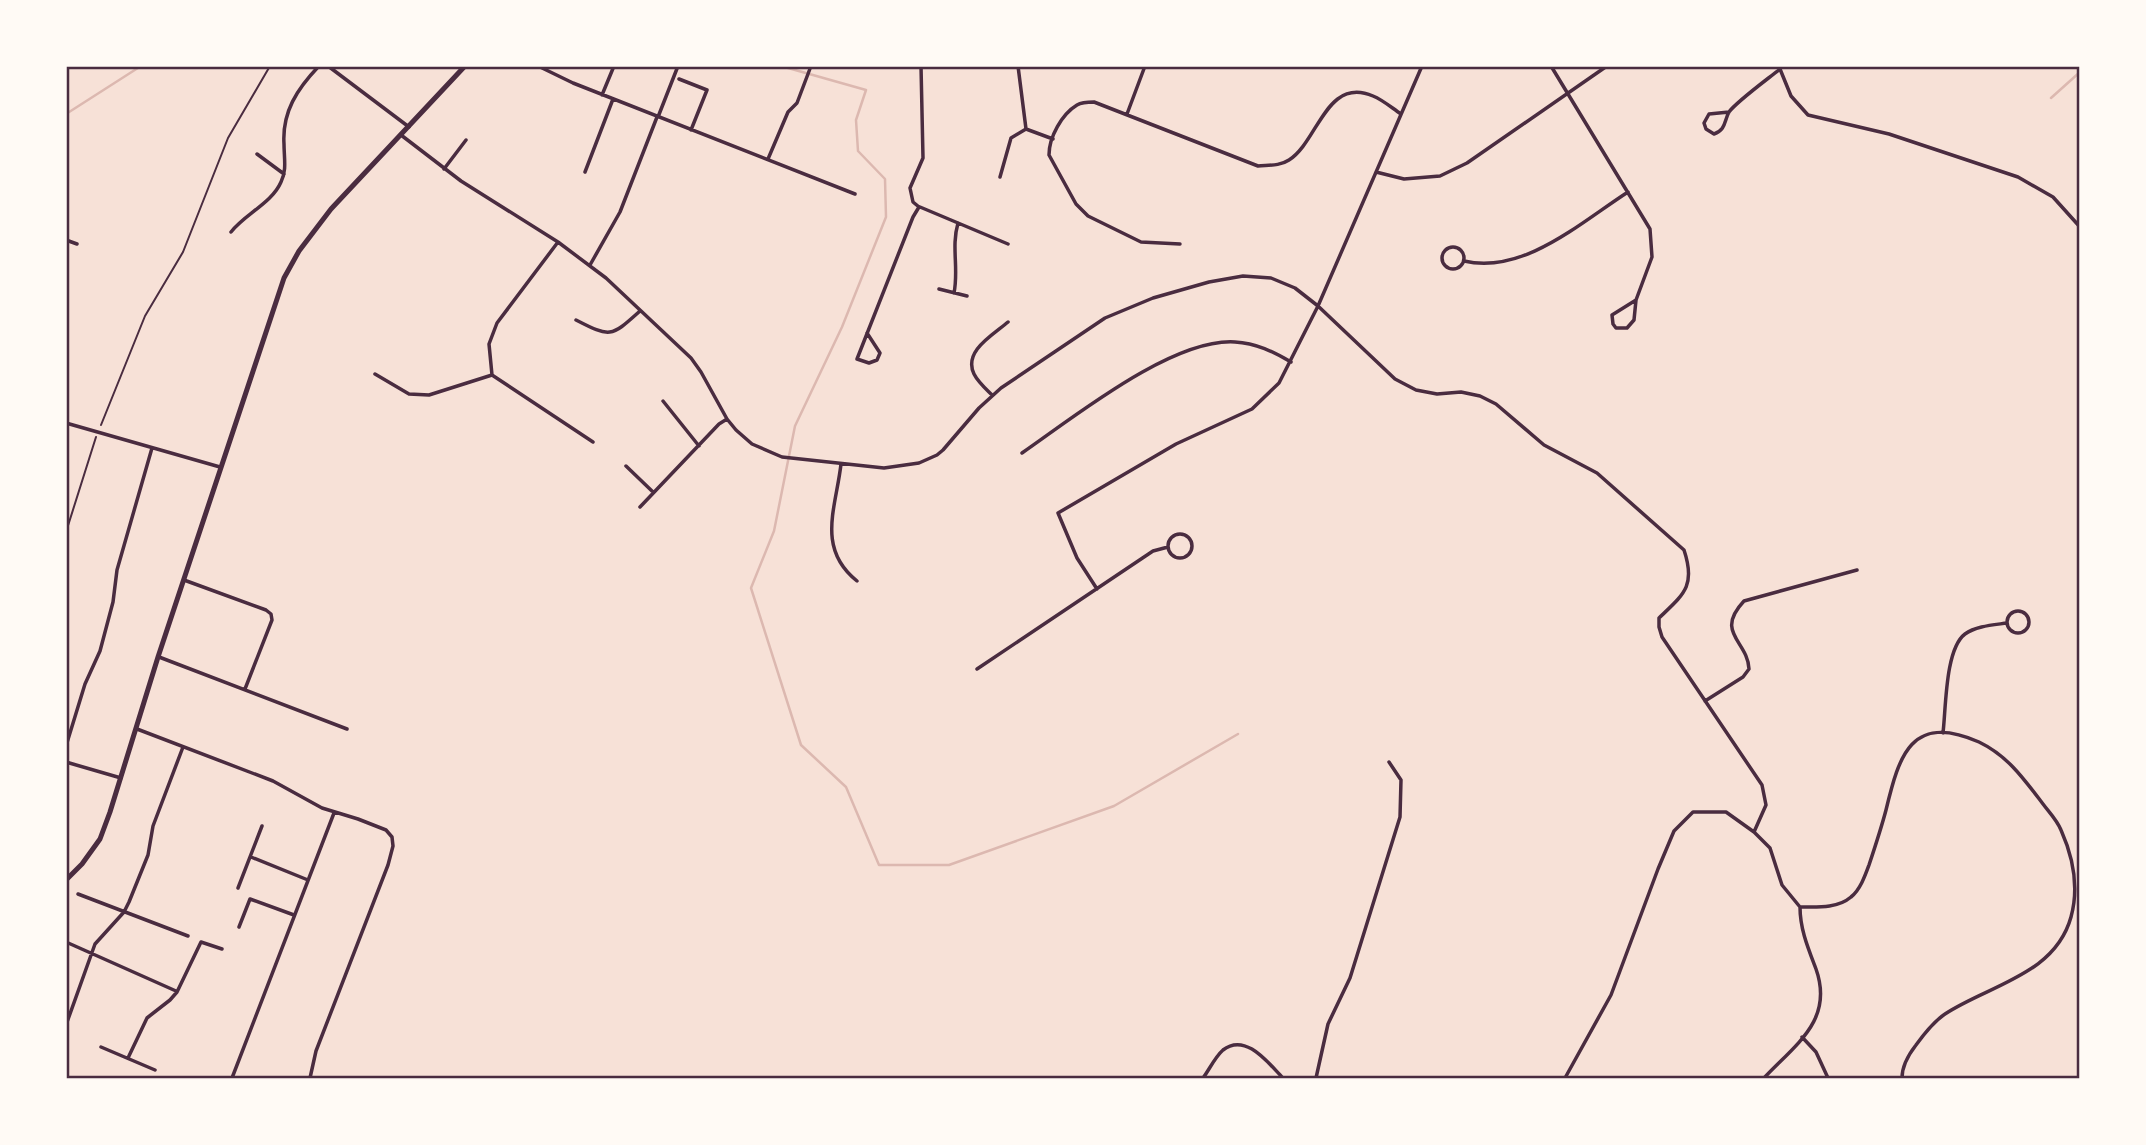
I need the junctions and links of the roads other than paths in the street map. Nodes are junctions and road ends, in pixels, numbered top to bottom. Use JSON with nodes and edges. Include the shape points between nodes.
{"nodes":[{"id":1,"x":319,"y":66,"type":"edge"},
{"id":2,"x":328,"y":66,"type":"edge"},
{"id":3,"x":465,"y":66,"type":"edge"},
{"id":4,"x":538,"y":66,"type":"edge"},
{"id":5,"x":614,"y":66,"type":"edge"},
{"id":6,"x":678,"y":66,"type":"edge"},
{"id":7,"x":811,"y":66,"type":"edge"},
{"id":8,"x":921,"y":66,"type":"edge"},
{"id":9,"x":1018,"y":66,"type":"edge"},
{"id":10,"x":1145,"y":66,"type":"edge"},
{"id":11,"x":1422,"y":66,"type":"edge"},
{"id":12,"x":1551,"y":66,"type":"edge"},
{"id":13,"x":1606,"y":66,"type":"edge"},
{"id":14,"x":1781,"y":68,"type":"edge"},
{"id":15,"x":679,"y":79,"type":"dead end"},
{"id":16,"x":1567,"y":92,"type":"junction"},
{"id":17,"x":602,"y":95,"type":"junction"},
{"id":18,"x":613,"y":99,"type":"junction"},
{"id":19,"x":1729,"y":112,"type":"junction"},
{"id":20,"x":1127,"y":114,"type":"junction"},
{"id":21,"x":1401,"y":114,"type":"junction"},
{"id":22,"x":658,"y":117,"type":"junction"},
{"id":23,"x":409,"y":127,"type":"junction"},
{"id":24,"x":1026,"y":129,"type":"junction"},
{"id":25,"x":691,"y":130,"type":"junction"},
{"id":26,"x":401,"y":135,"type":"junction"},
{"id":27,"x":1053,"y":139,"type":"junction"},
{"id":28,"x":466,"y":140,"type":"dead end"},
{"id":29,"x":257,"y":154,"type":"dead end"},
{"id":30,"x":768,"y":159,"type":"junction"},
{"id":31,"x":444,"y":169,"type":"junction"},
{"id":32,"x":585,"y":172,"type":"dead end"},
{"id":33,"x":1376,"y":172,"type":"junction"},
{"id":34,"x":285,"y":174,"type":"junction"},
{"id":35,"x":1000,"y":177,"type":"dead end"},
{"id":36,"x":1628,"y":192,"type":"junction"},
{"id":37,"x":855,"y":194,"type":"dead end"},
{"id":38,"x":919,"y":207,"type":"junction"},
{"id":39,"x":958,"y":223,"type":"junction"},
{"id":40,"x":2080,"y":227,"type":"edge"},
{"id":41,"x":231,"y":232,"type":"dead end"},
{"id":42,"x":66,"y":240,"type":"edge"},
{"id":43,"x":558,"y":242,"type":"junction"},
{"id":44,"x":77,"y":244,"type":"dead end"},
{"id":45,"x":1008,"y":244,"type":"dead end"},
{"id":46,"x":1180,"y":244,"type":"dead end"},
{"id":47,"x":1464,"y":261,"type":"junction"},
{"id":48,"x":590,"y":265,"type":"junction"},
{"id":49,"x":939,"y":289,"type":"dead end"},
{"id":50,"x":954,"y":293,"type":"junction"},
{"id":51,"x":967,"y":296,"type":"dead end"},
{"id":52,"x":1636,"y":300,"type":"junction"},
{"id":53,"x":1318,"y":306,"type":"junction"},
{"id":54,"x":640,"y":311,"type":"junction"},
{"id":55,"x":576,"y":320,"type":"dead end"},
{"id":56,"x":1008,"y":322,"type":"dead end"},
{"id":57,"x":867,"y":333,"type":"junction"},
{"id":58,"x":1291,"y":362,"type":"junction"},
{"id":59,"x":375,"y":374,"type":"dead end"},
{"id":60,"x":492,"y":375,"type":"junction"},
{"id":61,"x":992,"y":395,"type":"junction"},
{"id":62,"x":663,"y":401,"type":"dead end"},
{"id":63,"x":727,"y":419,"type":"junction"},
{"id":64,"x":67,"y":423,"type":"edge"},
{"id":65,"x":593,"y":442,"type":"dead end"},
{"id":66,"x":699,"y":446,"type":"junction"},
{"id":67,"x":152,"y":448,"type":"junction"},
{"id":68,"x":1021,"y":453,"type":"dead end"},
{"id":69,"x":841,"y":464,"type":"junction"},
{"id":70,"x":626,"y":466,"type":"dead end"},
{"id":71,"x":220,"y":467,"type":"junction"},
{"id":72,"x":653,"y":492,"type":"junction"},
{"id":73,"x":640,"y":507,"type":"dead end"},
{"id":74,"x":1168,"y":547,"type":"junction"},
{"id":75,"x":1857,"y":570,"type":"dead end"},
{"id":76,"x":184,"y":580,"type":"junction"},
{"id":77,"x":857,"y":581,"type":"dead end"},
{"id":78,"x":1097,"y":589,"type":"junction"},
{"id":79,"x":2007,"y":624,"type":"junction"},
{"id":80,"x":158,"y":657,"type":"junction"},
{"id":81,"x":977,"y":669,"type":"dead end"},
{"id":82,"x":245,"y":689,"type":"junction"},
{"id":83,"x":1705,"y":701,"type":"junction"},
{"id":84,"x":135,"y":728,"type":"junction"},
{"id":85,"x":346,"y":729,"type":"dead end"},
{"id":86,"x":1943,"y":733,"type":"junction"},
{"id":87,"x":66,"y":746,"type":"edge"},
{"id":88,"x":183,"y":747,"type":"junction"},
{"id":89,"x":66,"y":762,"type":"edge"},
{"id":90,"x":1389,"y":762,"type":"dead end"},
{"id":91,"x":121,"y":778,"type":"junction"},
{"id":92,"x":334,"y":813,"type":"junction"},
{"id":93,"x":262,"y":826,"type":"dead end"},
{"id":94,"x":1754,"y":832,"type":"junction"},
{"id":95,"x":251,"y":857,"type":"junction"},
{"id":96,"x":66,"y":880,"type":"edge"},
{"id":97,"x":308,"y":880,"type":"junction"},
{"id":98,"x":239,"y":888,"type":"dead end"},
{"id":99,"x":78,"y":894,"type":"dead end"},
{"id":100,"x":1800,"y":906,"type":"junction"},
{"id":101,"x":124,"y":912,"type":"junction"},
{"id":102,"x":294,"y":915,"type":"junction"},
{"id":103,"x":239,"y":927,"type":"dead end"},
{"id":104,"x":188,"y":936,"type":"dead end"},
{"id":105,"x":66,"y":942,"type":"edge"},
{"id":106,"x":222,"y":949,"type":"dead end"},
{"id":107,"x":91,"y":953,"type":"junction"},
{"id":108,"x":177,"y":992,"type":"junction"},
{"id":109,"x":66,"y":1025,"type":"edge"},
{"id":110,"x":1802,"y":1037,"type":"junction"},
{"id":111,"x":101,"y":1047,"type":"dead end"},
{"id":112,"x":128,"y":1058,"type":"junction"},
{"id":113,"x":155,"y":1070,"type":"dead end"},
{"id":114,"x":232,"y":1079,"type":"edge"},
{"id":115,"x":310,"y":1079,"type":"edge"},
{"id":116,"x":1203,"y":1079,"type":"edge"},
{"id":117,"x":1283,"y":1079,"type":"edge"},
{"id":118,"x":1316,"y":1079,"type":"edge"},
{"id":119,"x":1565,"y":1079,"type":"edge"},
{"id":120,"x":1764,"y":1079,"type":"edge"},
{"id":121,"x":1828,"y":1079,"type":"edge"},
{"id":122,"x":1902,"y":1079,"type":"edge"}],
"edges":[{"from":1,"to":34,"type":"street","via":[[286,116]]},
{"from":2,"to":23,"type":"street"},
{"from":3,"to":23,"type":"main road"},
{"from":4,"to":17,"type":"street"},
{"from":5,"to":17,"type":"street"},
{"from":6,"to":22,"type":"street"},
{"from":7,"to":30,"type":"street"},
{"from":8,"to":38,"type":"street","via":[[923,158],[910,188]]},
{"from":9,"to":24,"type":"street"},
{"from":10,"to":20,"type":"street"},
{"from":11,"to":21,"type":"street"},
{"from":12,"to":16,"type":"street"},
{"from":13,"to":16,"type":"street"},
{"from":14,"to":19,"type":"street"},
{"from":14,"to":40,"type":"street","via":[[1790,96],[1808,115],[1889,134],[2018,177],[2053,197]]},
{"from":15,"to":25,"type":"street","via":[[707,90]]},
{"from":16,"to":33,"type":"street","via":[[1467,163],[1440,176],[1404,179]]},
{"from":16,"to":36,"type":"street"},
{"from":17,"to":18,"type":"street"},
{"from":18,"to":22,"type":"street"},
{"from":18,"to":32,"type":"street"},
{"from":19,"to":19,"type":"street","via":[[1709,114],[1706,129],[1719,132]]},
{"from":20,"to":21,"type":"street","via":[[1258,166],[1291,159],[1329,105],[1343,96],[1372,95]]},
{"from":20,"to":27,"type":"street","via":[[1094,102],[1079,103],[1061,121]]},
{"from":21,"to":33,"type":"street"},
{"from":22,"to":25,"type":"street"},
{"from":22,"to":48,"type":"street","via":[[620,212]]},
{"from":23,"to":26,"type":"main road"},
{"from":24,"to":27,"type":"street"},
{"from":24,"to":35,"type":"street","via":[[1011,138]]},
{"from":25,"to":30,"type":"street"},
{"from":26,"to":31,"type":"street"},
{"from":26,"to":71,"type":"main road","via":[[331,209],[290,265]]},
{"from":27,"to":46,"type":"street","via":[[1050,160],[1082,211],[1141,242]]},
{"from":28,"to":31,"type":"street"},
{"from":29,"to":34,"type":"street"},
{"from":30,"to":37,"type":"street"},
{"from":31,"to":43,"type":"street"},
{"from":33,"to":53,"type":"street"},
{"from":34,"to":41,"type":"street","via":[[277,190]]},
{"from":36,"to":47,"type":"street","via":[[1524,258],[1488,265]]},
{"from":36,"to":52,"type":"street","via":[[1650,229],[1652,257]]},
{"from":38,"to":39,"type":"street"},
{"from":38,"to":57,"type":"street"},
{"from":39,"to":45,"type":"street"},
{"from":39,"to":50,"type":"street"},
{"from":42,"to":44,"type":"street"},
{"from":43,"to":48,"type":"street"},
{"from":43,"to":60,"type":"street","via":[[496,323],[489,344]]},
{"from":47,"to":47,"type":"street","via":[[1455,248],[1447,250],[1443,258],[1446,266],[1454,269]]},
{"from":48,"to":54,"type":"street"},
{"from":49,"to":50,"type":"street"},
{"from":50,"to":51,"type":"street"},
{"from":52,"to":52,"type":"street","via":[[1612,315],[1616,328],[1631,324]]},
{"from":53,"to":58,"type":"street"},
{"from":53,"to":61,"type":"street","via":[[1284,282],[1257,276],[1177,290],[1105,318]]},
{"from":53,"to":83,"type":"street","via":[[1395,380],[1416,390],[1461,392],[1496,404],[1544,445],[1597,474],[1684,550],[1689,580],[1684,593],[1660,618],[1659,627]]},
{"from":54,"to":55,"type":"street","via":[[609,334]]},
{"from":54,"to":63,"type":"street","via":[[697,365]]},
{"from":56,"to":61,"type":"street","via":[[975,350],[971,363],[974,375]]},
{"from":57,"to":57,"type":"street","via":[[857,359],[869,363],[880,353]]},
{"from":58,"to":68,"type":"street","via":[[1252,344],[1217,342],[1199,347],[1132,377]]},
{"from":58,"to":78,"type":"street","via":[[1279,383],[1252,409],[1176,444],[1058,513],[1077,558]]},
{"from":59,"to":60,"type":"street","via":[[409,394],[429,395]]},
{"from":60,"to":65,"type":"street"},
{"from":61,"to":69,"type":"street","via":[[929,460],[884,468]]},
{"from":62,"to":66,"type":"street"},
{"from":63,"to":66,"type":"street"},
{"from":63,"to":69,"type":"street","via":[[742,437],[770,453]]},
{"from":64,"to":67,"type":"street"},
{"from":66,"to":72,"type":"street"},
{"from":67,"to":71,"type":"street"},
{"from":67,"to":87,"type":"street","via":[[117,570],[100,651]]},
{"from":69,"to":77,"type":"street","via":[[830,530],[843,568]]},
{"from":70,"to":72,"type":"street"},
{"from":71,"to":76,"type":"main road"},
{"from":72,"to":73,"type":"street"},
{"from":74,"to":74,"type":"street","via":[[1175,557],[1186,557],[1192,541],[1177,534]]},
{"from":74,"to":78,"type":"street","via":[[1153,551]]},
{"from":75,"to":83,"type":"street","via":[[1744,601],[1731,631],[1749,669]]},
{"from":76,"to":80,"type":"main road"},
{"from":76,"to":82,"type":"street","via":[[271,614]]},
{"from":78,"to":81,"type":"street"},
{"from":79,"to":79,"type":"street","via":[[2018,633],[2029,624],[2020,611],[2010,614]]},
{"from":79,"to":86,"type":"street","via":[[1972,630],[1956,644]]},
{"from":80,"to":82,"type":"street"},
{"from":80,"to":84,"type":"main road"},
{"from":82,"to":85,"type":"street"},
{"from":83,"to":94,"type":"street","via":[[1762,785],[1766,804]]},
{"from":84,"to":88,"type":"street"},
{"from":84,"to":91,"type":"main road"},
{"from":86,"to":100,"type":"street","via":[[1923,736],[1907,747],[1896,768],[1863,881],[1850,898],[1829,907]]},
{"from":86,"to":122,"type":"street","via":[[1968,737],[1995,750],[2018,770],[2060,826],[2071,855],[2073,908],[2056,949],[2038,966],[1943,1015],[1911,1051]]},
{"from":88,"to":92,"type":"street","via":[[272,781]]},
{"from":88,"to":101,"type":"street"},
{"from":89,"to":91,"type":"street"},
{"from":90,"to":118,"type":"street","via":[[1401,780],[1400,817],[1350,978],[1328,1024]]},
{"from":91,"to":96,"type":"main road","via":[[100,839]]},
{"from":92,"to":97,"type":"street"},
{"from":92,"to":115,"type":"street","via":[[386,830],[393,846],[316,1051]]},
{"from":93,"to":95,"type":"street"},
{"from":94,"to":100,"type":"street","via":[[1770,848],[1782,885]]},
{"from":94,"to":119,"type":"street","via":[[1726,812],[1693,812],[1674,831],[1611,995]]},
{"from":95,"to":97,"type":"street"},
{"from":95,"to":98,"type":"street"},
{"from":97,"to":102,"type":"street"},
{"from":99,"to":101,"type":"street"},
{"from":100,"to":110,"type":"street","via":[[1800,925],[1822,997],[1820,1012]]},
{"from":101,"to":104,"type":"street"},
{"from":101,"to":107,"type":"street"},
{"from":102,"to":103,"type":"street","via":[[250,899]]},
{"from":102,"to":114,"type":"street"},
{"from":105,"to":107,"type":"street"},
{"from":106,"to":108,"type":"street","via":[[201,942]]},
{"from":107,"to":108,"type":"street"},
{"from":107,"to":109,"type":"street"},
{"from":108,"to":112,"type":"street","via":[[146,1018]]},
{"from":110,"to":120,"type":"street"},
{"from":110,"to":121,"type":"street","via":[[1816,1052]]},
{"from":111,"to":112,"type":"street"},
{"from":112,"to":113,"type":"street"},
{"from":116,"to":117,"type":"street","via":[[1223,1050],[1239,1045],[1253,1048]]}]}
